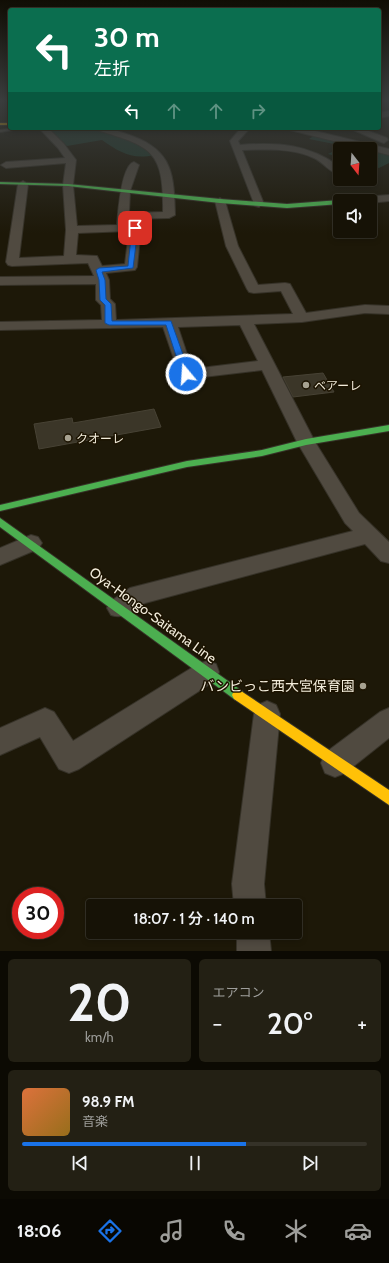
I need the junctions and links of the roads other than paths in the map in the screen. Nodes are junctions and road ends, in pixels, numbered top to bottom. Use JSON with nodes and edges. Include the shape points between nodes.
{"nodes":[{"id":1,"x":59,"y":144,"type":"edge"},
{"id":2,"x":143,"y":144,"type":"edge"},
{"id":3,"x":235,"y":144,"type":"edge"},
{"id":4,"x":359,"y":144,"type":"edge"},
{"id":5,"x":237,"y":148,"type":"junction"},
{"id":6,"x":389,"y":152,"type":"edge"},
{"id":7,"x":71,"y":160,"type":"junction"},
{"id":8,"x":134,"y":165,"type":"dead end"},
{"id":9,"x":333,"y":171,"type":"edge"},
{"id":10,"x":0,"y":177,"type":"edge"},
{"id":11,"x":0,"y":183,"type":"edge"},
{"id":12,"x":23,"y":184,"type":"junction"},
{"id":13,"x":68,"y":185,"type":"junction"},
{"id":14,"x":125,"y":191,"type":"junction"},
{"id":15,"x":169,"y":195,"type":"junction"},
{"id":16,"x":389,"y":198,"type":"edge"},
{"id":17,"x":377,"y":199,"type":"edge"},
{"id":18,"x":220,"y":201,"type":"junction"},
{"id":19,"x":333,"y":203,"type":"edge"},
{"id":20,"x":259,"y":204,"type":"junction"},
{"id":21,"x":124,"y":216,"type":"junction"},
{"id":22,"x":122,"y":228,"type":"junction"},
{"id":23,"x":72,"y":230,"type":"junction"},
{"id":24,"x":70,"y":259,"type":"junction"},
{"id":25,"x":100,"y":275,"type":"junction"},
{"id":26,"x":0,"y":281,"type":"edge"},
{"id":27,"x":389,"y":310,"type":"edge"},
{"id":28,"x":302,"y":318,"type":"junction"},
{"id":29,"x":245,"y":320,"type":"junction"},
{"id":30,"x":109,"y":323,"type":"junction"},
{"id":31,"x":169,"y":323,"type":"junction"},
{"id":32,"x":0,"y":326,"type":"edge"},
{"id":33,"x":267,"y":365,"type":"junction"},
{"id":34,"x":389,"y":428,"type":"edge"},
{"id":35,"x":306,"y":442,"type":"junction"},
{"id":36,"x":0,"y":508,"type":"edge"},
{"id":37,"x":0,"y":522,"type":"edge"},
{"id":38,"x":369,"y":535,"type":"junction"},
{"id":39,"x":31,"y":543,"type":"junction"},
{"id":40,"x":389,"y":555,"type":"edge"},
{"id":41,"x":0,"y":557,"type":"edge"},
{"id":42,"x":119,"y":608,"type":"junction"},
{"id":43,"x":207,"y":672,"type":"junction"},
{"id":44,"x":267,"y":714,"type":"junction"},
{"id":45,"x":389,"y":721,"type":"edge"},
{"id":46,"x":0,"y":742,"type":"edge"},
{"id":47,"x":335,"y":763,"type":"junction"},
{"id":48,"x":389,"y":798,"type":"edge"},
{"id":49,"x":249,"y":899,"type":"edge"},
{"id":50,"x":253,"y":939,"type":"edge"},
{"id":51,"x":254,"y":951,"type":"edge"}],
"edges":[{"from":1,"to":7,"type":"street"},
{"from":2,"to":15,"type":"street","via":[[155,152],[162,161]]},
{"from":3,"to":5,"type":"street"},
{"from":4,"to":6,"type":"street"},
{"from":5,"to":9,"type":"street","via":[[285,147],[316,155]]},
{"from":5,"to":20,"type":"street"},
{"from":7,"to":10,"type":"street","via":[[6,162]]},
{"from":7,"to":13,"type":"street"},
{"from":8,"to":14,"type":"street"},
{"from":11,"to":12,"type":"street"},
{"from":12,"to":13,"type":"street"},
{"from":12,"to":24,"type":"street","via":[[12,262]]},
{"from":13,"to":14,"type":"street"},
{"from":13,"to":23,"type":"street"},
{"from":14,"to":15,"type":"street"},
{"from":14,"to":21,"type":"street"},
{"from":15,"to":18,"type":"street"},
{"from":15,"to":21,"type":"street","via":[[169,214]]},
{"from":16,"to":17,"type":"street"},
{"from":18,"to":20,"type":"street"},
{"from":18,"to":28,"type":"street","via":[[232,246],[254,289],[285,287]]},
{"from":19,"to":20,"type":"street","via":[[288,206]]},
{"from":21,"to":22,"type":"street"},
{"from":22,"to":23,"type":"street"},
{"from":22,"to":25,"type":"street","via":[[135,228],[131,267]]},
{"from":23,"to":24,"type":"street"},
{"from":24,"to":25,"type":"street","via":[[93,259]]},
{"from":25,"to":26,"type":"street"},
{"from":25,"to":30,"type":"street","via":[[103,300],[108,304]]},
{"from":27,"to":28,"type":"street","via":[[365,310]]},
{"from":28,"to":29,"type":"street"},
{"from":29,"to":31,"type":"street"},
{"from":29,"to":33,"type":"street"},
{"from":30,"to":31,"type":"street"},
{"from":30,"to":32,"type":"street"},
{"from":31,"to":33,"type":"street","via":[[186,374]]},
{"from":33,"to":35,"type":"street"},
{"from":34,"to":35,"type":"street"},
{"from":35,"to":36,"type":"street","via":[[262,453],[187,464]]},
{"from":35,"to":38,"type":"street","via":[[352,518]]},
{"from":37,"to":39,"type":"street","name":"Oya-Hongo-Saitama Line"},
{"from":38,"to":40,"type":"street"},
{"from":38,"to":42,"type":"street","via":[[138,596]]},
{"from":39,"to":41,"type":"street"},
{"from":39,"to":42,"type":"street","name":"Oya-Hongo-Saitama Line"},
{"from":42,"to":43,"type":"street","name":"Oya-Hongo-Saitama Line"},
{"from":43,"to":44,"type":"street","name":"Oya-Hongo-Saitama Line"},
{"from":43,"to":46,"type":"street","via":[[69,759],[45,721]]},
{"from":44,"to":47,"type":"street","name":"Oya-Hongo-Saitama Line"},
{"from":44,"to":49,"type":"street","via":[[248,884]]},
{"from":45,"to":47,"type":"street"},
{"from":47,"to":48,"type":"street","name":"Oya-Hongo-Saitama Line"},
{"from":50,"to":51,"type":"street"}]}
